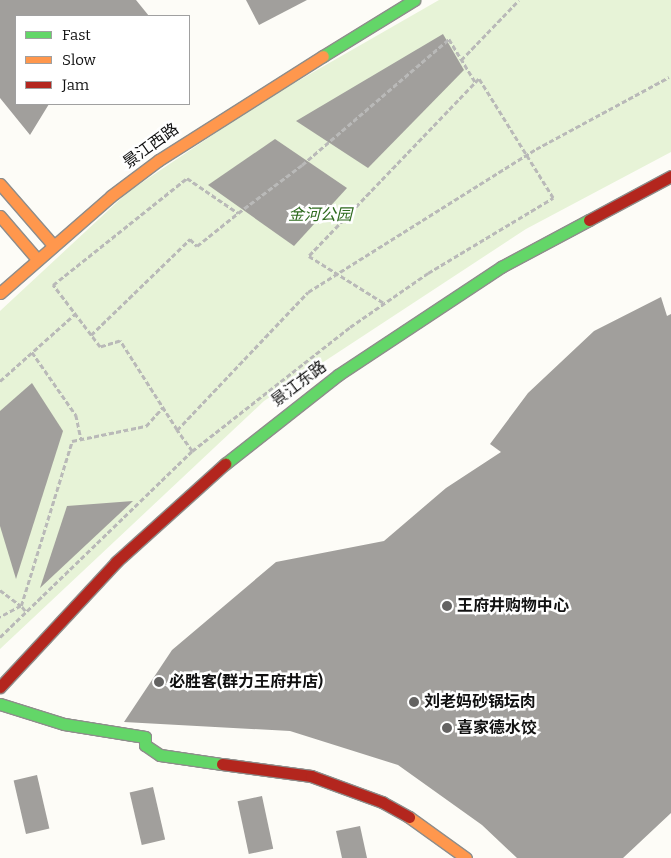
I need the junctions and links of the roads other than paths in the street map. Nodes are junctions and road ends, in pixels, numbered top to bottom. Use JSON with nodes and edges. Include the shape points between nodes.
{"nodes":[{"id":1,"x":414,"y":0,"type":"edge"},
{"id":2,"x":671,"y":176,"type":"edge"},
{"id":3,"x":0,"y":184,"type":"edge"},
{"id":4,"x":0,"y":216,"type":"edge"},
{"id":5,"x":53,"y":245,"type":"junction"},
{"id":6,"x":37,"y":258,"type":"junction"},
{"id":7,"x":0,"y":293,"type":"edge"},
{"id":8,"x":0,"y":687,"type":"edge"},
{"id":9,"x":0,"y":704,"type":"edge"},
{"id":10,"x":466,"y":858,"type":"edge"}],
"edges":[{"from":1,"to":5,"type":"main road","name":"景江西路","via":[[206,127],[111,196]]},
{"from":2,"to":8,"type":"main road","name":"景江东路","via":[[501,267],[338,375],[240,451],[116,562]]},
{"from":3,"to":5,"type":"main road"},
{"from":4,"to":6,"type":"main road"},
{"from":5,"to":6,"type":"main road","name":"景江西路"},
{"from":6,"to":7,"type":"main road","name":"景江西路"},
{"from":9,"to":10,"type":"main road","via":[[64,724],[145,737],[145,745],[160,755],[311,776],[382,802],[425,826]]}]}
